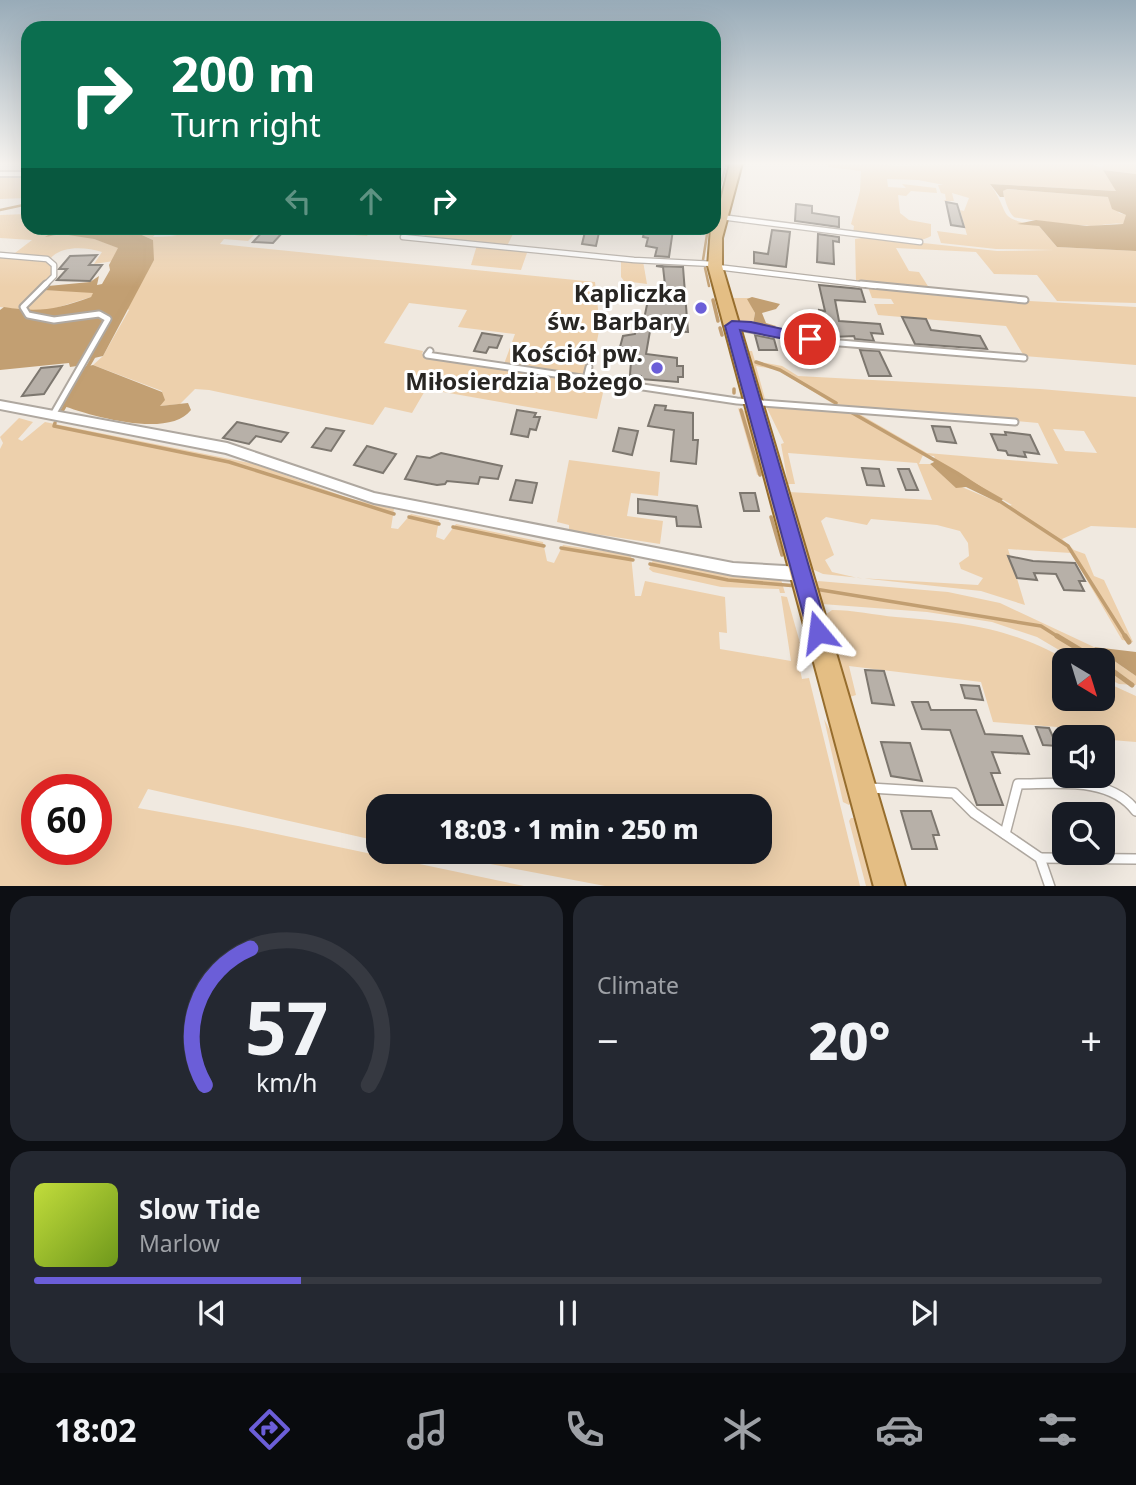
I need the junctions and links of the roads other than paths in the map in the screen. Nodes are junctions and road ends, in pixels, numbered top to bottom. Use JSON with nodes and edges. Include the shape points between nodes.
{"nodes":[{"id":1,"x":721,"y":217,"type":"edge"},
{"id":2,"x":715,"y":235,"type":"edge"},
{"id":3,"x":403,"y":237,"type":"dead end"},
{"id":4,"x":920,"y":242,"type":"dead end"},
{"id":5,"x":0,"y":255,"type":"edge"},
{"id":6,"x":715,"y":265,"type":"junction"},
{"id":7,"x":1025,"y":300,"type":"dead end"},
{"id":8,"x":732,"y":326,"type":"junction"},
{"id":9,"x":430,"y":351,"type":"dead end"},
{"id":10,"x":1024,"y":358,"type":"dead end"},
{"id":11,"x":589,"y":367,"type":"dead end"},
{"id":12,"x":586,"y":379,"type":"junction"},
{"id":13,"x":753,"y":400,"type":"junction"},
{"id":14,"x":0,"y":405,"type":"edge"},
{"id":15,"x":54,"y":413,"type":"junction"},
{"id":16,"x":1015,"y":422,"type":"dead end"},
{"id":17,"x":804,"y":582,"type":"junction"},
{"id":18,"x":862,"y":788,"type":"junction"},
{"id":19,"x":1136,"y":811,"type":"edge"},
{"id":20,"x":1005,"y":834,"type":"junction"},
{"id":21,"x":1040,"y":858,"type":"junction"},
{"id":22,"x":1136,"y":859,"type":"edge"},
{"id":23,"x":890,"y":886,"type":"edge"},
{"id":24,"x":1050,"y":886,"type":"edge"}],
"edges":[{"from":1,"to":4,"type":"lane"},
{"from":2,"to":6,"type":"main road"},
{"from":3,"to":6,"type":"lane"},
{"from":5,"to":15,"type":"lane","via":[[47,258],[54,265],[54,276],[23,307],[27,315],[54,320],[99,314],[107,319]]},
{"from":6,"to":7,"type":"lane"},
{"from":6,"to":8,"type":"main road"},
{"from":8,"to":10,"type":"lane","via":[[815,341]]},
{"from":8,"to":13,"type":"main road"},
{"from":9,"to":12,"type":"lane","via":[[427,355]]},
{"from":11,"to":12,"type":"lane"},
{"from":12,"to":13,"type":"lane"},
{"from":13,"to":16,"type":"lane"},
{"from":13,"to":17,"type":"main road"},
{"from":14,"to":15,"type":"street"},
{"from":15,"to":17,"type":"street","via":[[227,448],[374,498]]},
{"from":17,"to":18,"type":"main road"},
{"from":18,"to":20,"type":"lane","via":[[954,793]]},
{"from":18,"to":23,"type":"main road"},
{"from":19,"to":20,"type":"lane","via":[[1109,787],[1018,784]]},
{"from":20,"to":21,"type":"lane"},
{"from":21,"to":22,"type":"lane"},
{"from":21,"to":24,"type":"lane"}]}
